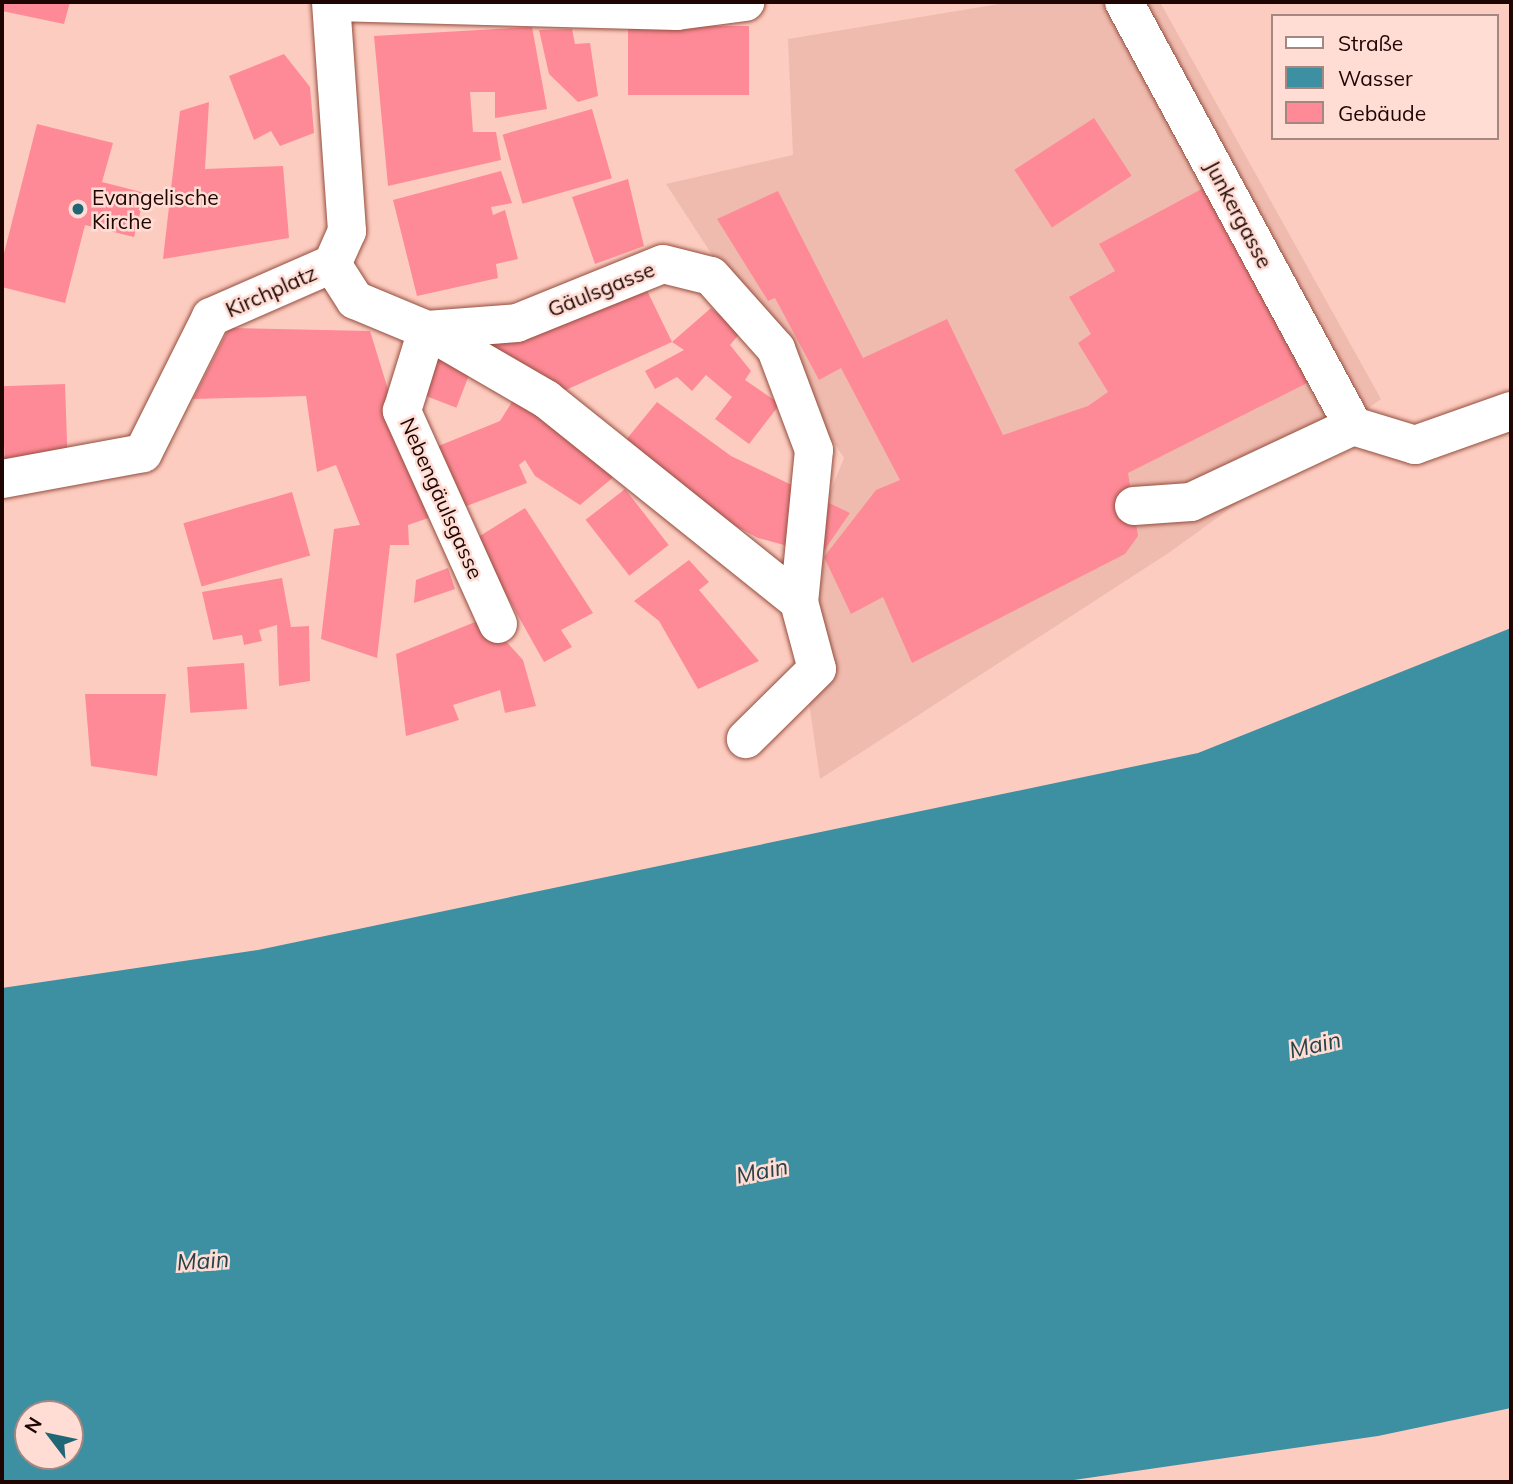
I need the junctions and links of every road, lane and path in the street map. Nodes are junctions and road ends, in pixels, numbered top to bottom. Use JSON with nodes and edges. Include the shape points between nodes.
{"nodes":[{"id":1,"x":332,"y":2,"type":"edge"},
{"id":2,"x":746,"y":2,"type":"edge"},
{"id":3,"x":1124,"y":2,"type":"edge"},
{"id":4,"x":331,"y":264,"type":"junction"},
{"id":5,"x":427,"y":330,"type":"junction"},
{"id":6,"x":1511,"y":411,"type":"edge"},
{"id":7,"x":1353,"y":426,"type":"junction"},
{"id":8,"x":2,"y":479,"type":"edge"},
{"id":9,"x":1134,"y":506,"type":"dead end"},
{"id":10,"x":799,"y":602,"type":"junction"},
{"id":11,"x":498,"y":624,"type":"dead end"},
{"id":12,"x":746,"y":739,"type":"dead end"}],
"edges":[{"from":1,"to":2,"type":"street","via":[[677,11]]},
{"from":1,"to":4,"type":"street","via":[[347,231]]},
{"from":3,"to":7,"type":"street","name":"Junkergasse"},
{"from":4,"to":5,"type":"street","name":"Gäulsgasse","via":[[355,300]]},
{"from":4,"to":8,"type":"street","name":"Kirchplatz","via":[[211,317],[143,453]]},
{"from":5,"to":10,"type":"street","name":"Gäulsgasse","via":[[546,399]]},
{"from":5,"to":10,"type":"street","name":"Gäulsgasse","via":[[517,323],[663,264],[710,276],[776,349],[814,450]]},
{"from":5,"to":11,"type":"street","name":"Nebengäulsgasse","via":[[402,411]]},
{"from":6,"to":7,"type":"street","via":[[1415,445]]},
{"from":7,"to":9,"type":"street","via":[[1191,502]]},
{"from":10,"to":12,"type":"street","name":"Gäulsgasse","via":[[817,669]]}]}
